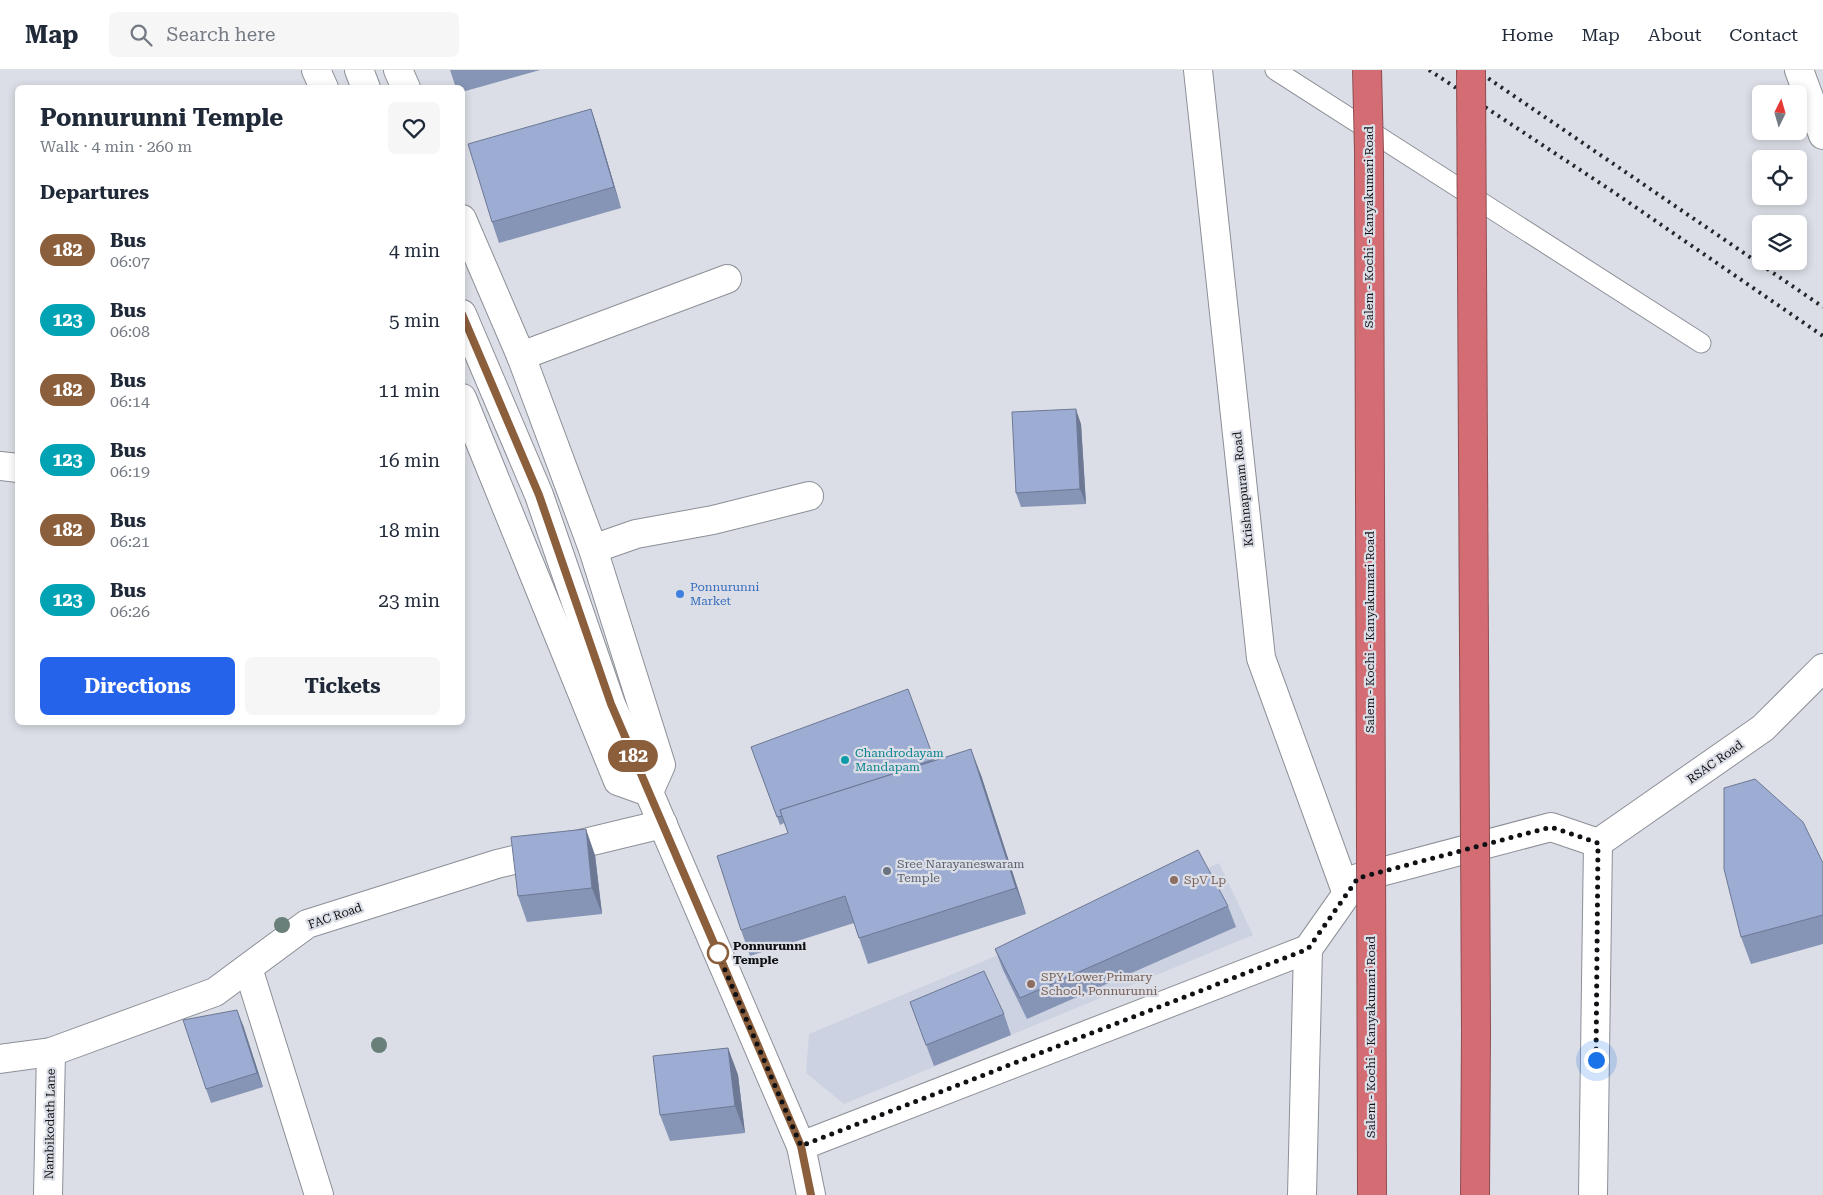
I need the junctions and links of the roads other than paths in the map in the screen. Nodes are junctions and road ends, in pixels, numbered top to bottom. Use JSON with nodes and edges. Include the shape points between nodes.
{"nodes":[{"id":1,"x":316,"y":70,"type":"edge"},
{"id":2,"x":359,"y":70,"type":"edge"},
{"id":3,"x":398,"y":70,"type":"edge"},
{"id":4,"x":1198,"y":70,"type":"edge"},
{"id":5,"x":1276,"y":70,"type":"edge"},
{"id":6,"x":1367,"y":70,"type":"edge"},
{"id":7,"x":1471,"y":70,"type":"edge"},
{"id":8,"x":1799,"y":70,"type":"edge"},
{"id":9,"x":323,"y":85,"type":"edge"},
{"id":10,"x":365,"y":85,"type":"edge"},
{"id":11,"x":405,"y":85,"type":"edge"},
{"id":12,"x":1823,"y":135,"type":"edge"},
{"id":13,"x":465,"y":226,"type":"edge"},
{"id":14,"x":726,"y":279,"type":"dead end"},
{"id":15,"x":465,"y":321,"type":"edge"},
{"id":16,"x":1701,"y":343,"type":"dead end"},
{"id":17,"x":522,"y":356,"type":"junction"},
{"id":18,"x":465,"y":405,"type":"edge"},
{"id":19,"x":0,"y":466,"type":"edge"},
{"id":20,"x":15,"y":468,"type":"edge"},
{"id":21,"x":809,"y":496,"type":"dead end"},
{"id":22,"x":593,"y":549,"type":"junction"},
{"id":23,"x":1823,"y":668,"type":"edge"},
{"id":24,"x":649,"y":792,"type":"junction"},
{"id":25,"x":662,"y":824,"type":"junction"},
{"id":26,"x":1598,"y":843,"type":"junction"},
{"id":27,"x":1347,"y":894,"type":"junction"},
{"id":28,"x":1308,"y":949,"type":"junction"},
{"id":29,"x":248,"y":968,"type":"junction"},
{"id":30,"x":51,"y":1052,"type":"junction"},
{"id":31,"x":0,"y":1059,"type":"edge"},
{"id":32,"x":801,"y":1146,"type":"junction"},
{"id":33,"x":48,"y":1195,"type":"edge"},
{"id":34,"x":319,"y":1195,"type":"edge"},
{"id":35,"x":811,"y":1195,"type":"edge"},
{"id":36,"x":1302,"y":1195,"type":"edge"},
{"id":37,"x":1372,"y":1195,"type":"edge"},
{"id":38,"x":1475,"y":1195,"type":"edge"},
{"id":39,"x":1593,"y":1195,"type":"edge"}],
"edges":[{"from":1,"to":9,"type":"main road"},
{"from":2,"to":10,"type":"main road"},
{"from":3,"to":11,"type":"main road"},
{"from":4,"to":27,"type":"main road","name":"Krishnapuram Road","via":[[1261,658]]},
{"from":5,"to":16,"type":"lane"},
{"from":6,"to":37,"type":"highway","name":"Salem - Kochi - Kanyakumari Road","bridge":true},
{"from":7,"to":38,"type":"highway","bridge":true},
{"from":8,"to":12,"type":"main road"},
{"from":13,"to":17,"type":"main road"},
{"from":14,"to":17,"type":"main road"},
{"from":15,"to":24,"type":"main road","via":[[539,495],[611,704]]},
{"from":17,"to":22,"type":"main road"},
{"from":18,"to":24,"type":"main road","via":[[618,781]]},
{"from":19,"to":20,"type":"main road"},
{"from":21,"to":22,"type":"main road","via":[[713,520],[636,534]]},
{"from":22,"to":24,"type":"main road","via":[[661,765]]},
{"from":23,"to":26,"type":"main road","name":"RSAC Road","via":[[1763,728]]},
{"from":24,"to":25,"type":"main road"},
{"from":25,"to":29,"type":"main road","name":"FAC Road","via":[[497,864],[307,924]]},
{"from":25,"to":32,"type":"main road"},
{"from":26,"to":27,"type":"main road","via":[[1551,827],[1358,878]]},
{"from":26,"to":39,"type":"main road"},
{"from":27,"to":28,"type":"main road"},
{"from":28,"to":32,"type":"main road"},
{"from":28,"to":36,"type":"main road"},
{"from":29,"to":30,"type":"main road","name":"FAC Road","via":[[215,992]]},
{"from":29,"to":34,"type":"main road"},
{"from":30,"to":31,"type":"main road","name":"FAC Road"},
{"from":30,"to":33,"type":"main road","name":"Nambikodath Lane"},
{"from":32,"to":35,"type":"main road"}]}
